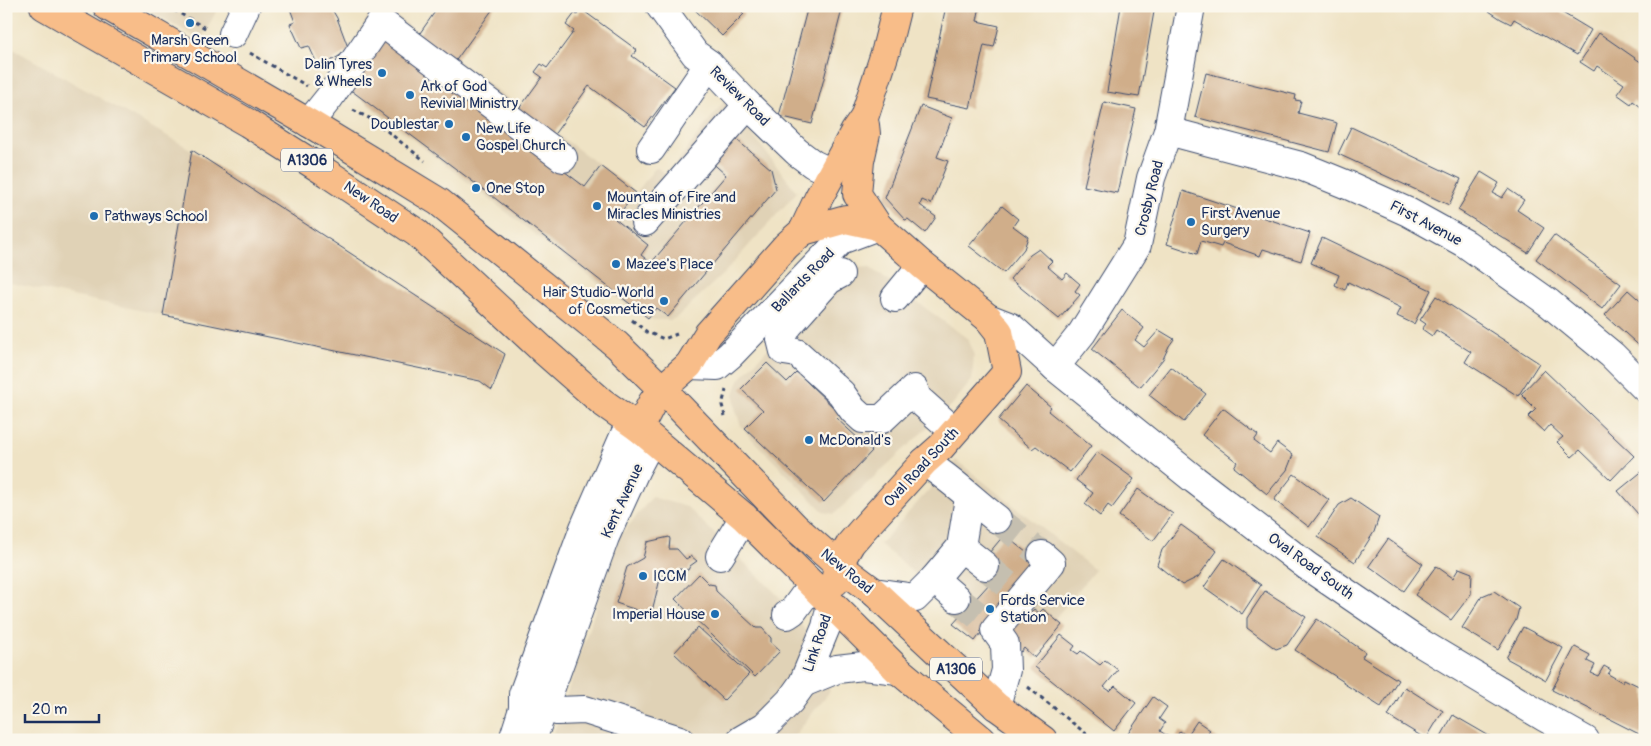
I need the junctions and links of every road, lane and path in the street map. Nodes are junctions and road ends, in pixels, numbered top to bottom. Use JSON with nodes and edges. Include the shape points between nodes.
{"nodes":[{"id":1,"x":44,"y":6,"type":"edge"},
{"id":2,"x":107,"y":6,"type":"edge"},
{"id":3,"x":246,"y":6,"type":"edge"},
{"id":4,"x":660,"y":6,"type":"edge"},
{"id":5,"x":897,"y":6,"type":"edge"},
{"id":6,"x":1191,"y":6,"type":"edge"},
{"id":7,"x":234,"y":34,"type":"dead end"},
{"id":8,"x":709,"y":64,"type":"junction"},
{"id":9,"x":748,"y":105,"type":"junction"},
{"id":10,"x":864,"y":118,"type":"junction"},
{"id":11,"x":309,"y":123,"type":"junction"},
{"id":12,"x":1168,"y":131,"type":"junction"},
{"id":13,"x":651,"y":149,"type":"dead end"},
{"id":14,"x":563,"y":158,"type":"dead end"},
{"id":15,"x":832,"y":173,"type":"junction"},
{"id":16,"x":645,"y":222,"type":"dead end"},
{"id":17,"x":878,"y":226,"type":"junction"},
{"id":18,"x":803,"y":231,"type":"junction"},
{"id":19,"x":922,"y":265,"type":"junction"},
{"id":20,"x":837,"y":276,"type":"dead end"},
{"id":21,"x":895,"y":298,"type":"dead end"},
{"id":22,"x":988,"y":318,"type":"junction"},
{"id":23,"x":689,"y":365,"type":"junction"},
{"id":24,"x":1054,"y":367,"type":"junction"},
{"id":25,"x":1007,"y":372,"type":"junction"},
{"id":26,"x":1645,"y":388,"type":"edge"},
{"id":27,"x":662,"y":389,"type":"junction"},
{"id":28,"x":639,"y":428,"type":"junction"},
{"id":29,"x":954,"y":431,"type":"junction"},
{"id":30,"x":924,"y":462,"type":"junction"},
{"id":31,"x":969,"y":498,"type":"junction"},
{"id":32,"x":744,"y":517,"type":"junction"},
{"id":33,"x":996,"y":519,"type":"tunnel mouth"},
{"id":34,"x":961,"y":546,"type":"junction"},
{"id":35,"x":1042,"y":555,"type":"dead end"},
{"id":36,"x":720,"y":556,"type":"dead end"},
{"id":37,"x":838,"y":565,"type":"junction"},
{"id":38,"x":985,"y":566,"type":"tunnel mouth"},
{"id":39,"x":934,"y":579,"type":"junction"},
{"id":40,"x":874,"y":592,"type":"junction"},
{"id":41,"x":821,"y":594,"type":"junction"},
{"id":42,"x":956,"y":598,"type":"tunnel mouth"},
{"id":43,"x":787,"y":615,"type":"dead end"},
{"id":44,"x":898,"y":670,"type":"junction"},
{"id":45,"x":803,"y":683,"type":"junction"},
{"id":46,"x":1024,"y":684,"type":"dead end"},
{"id":47,"x":530,"y":696,"type":"junction"},
{"id":48,"x":996,"y":706,"type":"junction"},
{"id":49,"x":498,"y":740,"type":"edge"},
{"id":50,"x":513,"y":740,"type":"edge"},
{"id":51,"x":532,"y":740,"type":"edge"},
{"id":52,"x":680,"y":740,"type":"edge"},
{"id":53,"x":741,"y":740,"type":"edge"},
{"id":54,"x":982,"y":740,"type":"edge"},
{"id":55,"x":1043,"y":740,"type":"edge"},
{"id":56,"x":1094,"y":740,"type":"edge"},
{"id":57,"x":1585,"y":740,"type":"edge"}],
"edges":[{"from":1,"to":28,"type":"main road","name":"New Road","number":"A1306","via":[[248,123],[417,234],[602,402]]},
{"from":2,"to":11,"type":"main road","name":"New Road","number":"A1306"},
{"from":3,"to":7,"type":"street"},
{"from":4,"to":8,"type":"street","name":"Review Road","via":[[695,54]]},
{"from":5,"to":10,"type":"main road"},
{"from":6,"to":12,"type":"street","name":"Crosby Road"},
{"from":8,"to":9,"type":"street","name":"Review Road"},
{"from":8,"to":13,"type":"street"},
{"from":9,"to":15,"type":"street","name":"Review Road","via":[[797,152]]},
{"from":9,"to":16,"type":"street"},
{"from":10,"to":15,"type":"main road"},
{"from":10,"to":17,"type":"main road","via":[[866,134],[857,194]]},
{"from":11,"to":14,"type":"street","via":[[381,22]]},
{"from":11,"to":27,"type":"main road","name":"New Road","number":"A1306","via":[[439,202],[617,345]]},
{"from":12,"to":24,"type":"street","name":"Crosby Road","via":[[1151,178],[1137,245],[1082,333]]},
{"from":12,"to":26,"type":"street","name":"First Avenue","via":[[1301,166],[1408,212],[1466,244],[1549,303],[1612,355]]},
{"from":15,"to":18,"type":"main road"},
{"from":17,"to":18,"type":"main road","via":[[846,220]]},
{"from":17,"to":19,"type":"main road","name":"Oval Road South"},
{"from":17,"to":23,"type":"street","name":"Ballards Road","via":[[841,240],[717,366]]},
{"from":18,"to":23,"type":"main road","via":[[708,334]]},
{"from":19,"to":21,"type":"street"},
{"from":19,"to":22,"type":"main road","name":"Oval Road South"},
{"from":20,"to":29,"type":"street","via":[[839,290],[805,333],[781,339],[784,351],[797,353],[841,393],[863,419],[882,419],[914,389],[917,398]]},
{"from":22,"to":24,"type":"street","name":"Oval Road South","via":[[1011,327]]},
{"from":22,"to":25,"type":"main road","name":"Oval Road South","via":[[999,332]]},
{"from":23,"to":27,"type":"main road"},
{"from":24,"to":25,"type":"street","name":"Oval Road South","via":[[1025,360]]},
{"from":24,"to":57,"type":"street","name":"Oval Road South","via":[[1307,566],[1414,639]]},
{"from":25,"to":29,"type":"main road","name":"Oval Road South"},
{"from":27,"to":28,"type":"main road"},
{"from":27,"to":37,"type":"main road","name":"New Road","number":"A1306","via":[[795,527]]},
{"from":28,"to":32,"type":"main road","name":"New Road","number":"A1306"},
{"from":28,"to":47,"type":"street","name":"Kent Avenue","via":[[625,434],[584,528]]},
{"from":29,"to":30,"type":"main road","name":"Oval Road South"},
{"from":30,"to":31,"type":"street","via":[[944,474]]},
{"from":30,"to":37,"type":"main road","name":"Oval Road South","via":[[851,543]]},
{"from":31,"to":33,"type":"street"},
{"from":31,"to":34,"type":"street"},
{"from":32,"to":36,"type":"street"},
{"from":32,"to":41,"type":"main road","name":"New Road","number":"A1306"},
{"from":34,"to":38,"type":"street"},
{"from":34,"to":39,"type":"street"},
{"from":35,"to":48,"type":"street","via":[[1051,562],[988,624],[1005,644],[1006,670]]},
{"from":37,"to":40,"type":"main road","name":"New Road","number":"A1306"},
{"from":37,"to":41,"type":"main road","name":"Oval Road South"},
{"from":39,"to":40,"type":"street","via":[[915,598]]},
{"from":39,"to":42,"type":"street"},
{"from":40,"to":48,"type":"main road","name":"New Road","number":"A1306"},
{"from":41,"to":43,"type":"street"},
{"from":41,"to":44,"type":"main road","name":"New Road","number":"A1306"},
{"from":41,"to":45,"type":"street","name":"Link Road","via":[[826,627]]},
{"from":44,"to":45,"type":"street","name":"Link Road","via":[[863,666],[837,669]]},
{"from":44,"to":54,"type":"main road","name":"New Road","number":"A1306"},
{"from":45,"to":53,"type":"street","name":"Link Road","via":[[765,726]]},
{"from":46,"to":56,"type":"path"},
{"from":47,"to":49,"type":"street","name":"Kent Avenue","via":[[509,706]]},
{"from":47,"to":50,"type":"street","name":"Kent Avenue"},
{"from":47,"to":51,"type":"street","name":"Kent Avenue"},
{"from":47,"to":52,"type":"street","via":[[557,711],[585,710]]},
{"from":48,"to":55,"type":"main road","name":"New Road","number":"A1306"}]}
